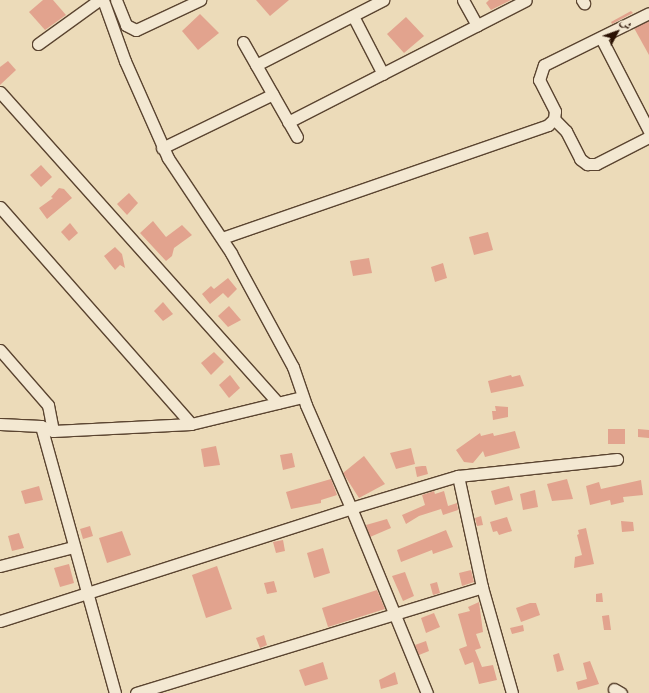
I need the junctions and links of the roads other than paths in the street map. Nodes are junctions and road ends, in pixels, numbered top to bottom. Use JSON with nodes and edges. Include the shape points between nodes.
{"nodes":[{"id":1,"x":99,"y":0,"type":"edge"},
{"id":2,"x":103,"y":0,"type":"edge"},
{"id":3,"x":116,"y":0,"type":"edge"},
{"id":4,"x":200,"y":0,"type":"edge"},
{"id":5,"x":383,"y":0,"type":"edge"},
{"id":6,"x":463,"y":0,"type":"edge"},
{"id":7,"x":526,"y":0,"type":"edge"},
{"id":8,"x":649,"y":13,"type":"edge"},
{"id":9,"x":353,"y":16,"type":"junction"},
{"id":10,"x":477,"y":25,"type":"junction"},
{"id":11,"x":601,"y":38,"type":"junction"},
{"id":12,"x":243,"y":42,"type":"dead end"},
{"id":13,"x":38,"y":44,"type":"dead end"},
{"id":14,"x":256,"y":65,"type":"junction"},
{"id":15,"x":383,"y":74,"type":"junction"},
{"id":16,"x":0,"y":92,"type":"edge"},
{"id":17,"x":273,"y":94,"type":"junction"},
{"id":18,"x":554,"y":119,"type":"junction"},
{"id":19,"x":288,"y":122,"type":"junction"},
{"id":20,"x":649,"y":131,"type":"edge"},
{"id":21,"x":297,"y":137,"type":"dead end"},
{"id":22,"x":649,"y":137,"type":"edge"},
{"id":23,"x":162,"y":148,"type":"junction"},
{"id":24,"x":0,"y":207,"type":"edge"},
{"id":25,"x":222,"y":238,"type":"junction"},
{"id":26,"x":0,"y":350,"type":"edge"},
{"id":27,"x":303,"y":397,"type":"junction"},
{"id":28,"x":278,"y":403,"type":"junction"},
{"id":29,"x":0,"y":424,"type":"edge"},
{"id":30,"x":191,"y":424,"type":"junction"},
{"id":31,"x":41,"y":426,"type":"junction"},
{"id":32,"x":53,"y":431,"type":"junction"},
{"id":33,"x":617,"y":459,"type":"dead end"},
{"id":34,"x":458,"y":476,"type":"junction"},
{"id":35,"x":351,"y":508,"type":"junction"},
{"id":36,"x":73,"y":547,"type":"junction"},
{"id":37,"x":0,"y":566,"type":"edge"},
{"id":38,"x":482,"y":587,"type":"junction"},
{"id":39,"x":86,"y":594,"type":"junction"},
{"id":40,"x":393,"y":612,"type":"junction"},
{"id":41,"x":0,"y":621,"type":"edge"},
{"id":42,"x":115,"y":693,"type":"edge"},
{"id":43,"x":136,"y":693,"type":"edge"},
{"id":44,"x":426,"y":693,"type":"edge"},
{"id":45,"x":512,"y":693,"type":"edge"}],
"edges":[{"from":1,"to":13,"type":"street"},
{"from":2,"to":23,"type":"street","via":[[123,56]]},
{"from":3,"to":4,"type":"street","via":[[126,25],[136,30]]},
{"from":5,"to":9,"type":"street"},
{"from":6,"to":10,"type":"street"},
{"from":7,"to":10,"type":"street"},
{"from":8,"to":11,"type":"street"},
{"from":9,"to":14,"type":"street"},
{"from":9,"to":15,"type":"street"},
{"from":10,"to":15,"type":"street"},
{"from":11,"to":18,"type":"street","via":[[542,68],[539,80],[554,108]]},
{"from":11,"to":20,"type":"street"},
{"from":12,"to":14,"type":"street"},
{"from":14,"to":17,"type":"street"},
{"from":15,"to":19,"type":"street"},
{"from":16,"to":28,"type":"street"},
{"from":17,"to":19,"type":"street"},
{"from":17,"to":23,"type":"street"},
{"from":18,"to":22,"type":"street","via":[[566,131],[580,158],[587,164],[596,164]]},
{"from":18,"to":25,"type":"street","via":[[548,125]]},
{"from":19,"to":21,"type":"street"},
{"from":23,"to":25,"type":"street"},
{"from":24,"to":30,"type":"street"},
{"from":25,"to":27,"type":"street","via":[[293,367]]},
{"from":26,"to":32,"type":"street","via":[[48,405]]},
{"from":27,"to":28,"type":"street"},
{"from":27,"to":35,"type":"street"},
{"from":28,"to":30,"type":"street"},
{"from":29,"to":31,"type":"street"},
{"from":30,"to":32,"type":"street"},
{"from":31,"to":32,"type":"street"},
{"from":31,"to":36,"type":"street"},
{"from":33,"to":34,"type":"street"},
{"from":34,"to":35,"type":"street"},
{"from":34,"to":38,"type":"street"},
{"from":35,"to":39,"type":"street"},
{"from":35,"to":40,"type":"street"},
{"from":36,"to":37,"type":"street"},
{"from":36,"to":39,"type":"street"},
{"from":38,"to":40,"type":"street"},
{"from":38,"to":45,"type":"street"},
{"from":39,"to":41,"type":"street"},
{"from":39,"to":42,"type":"street"},
{"from":40,"to":43,"type":"street"},
{"from":40,"to":44,"type":"street"}]}
